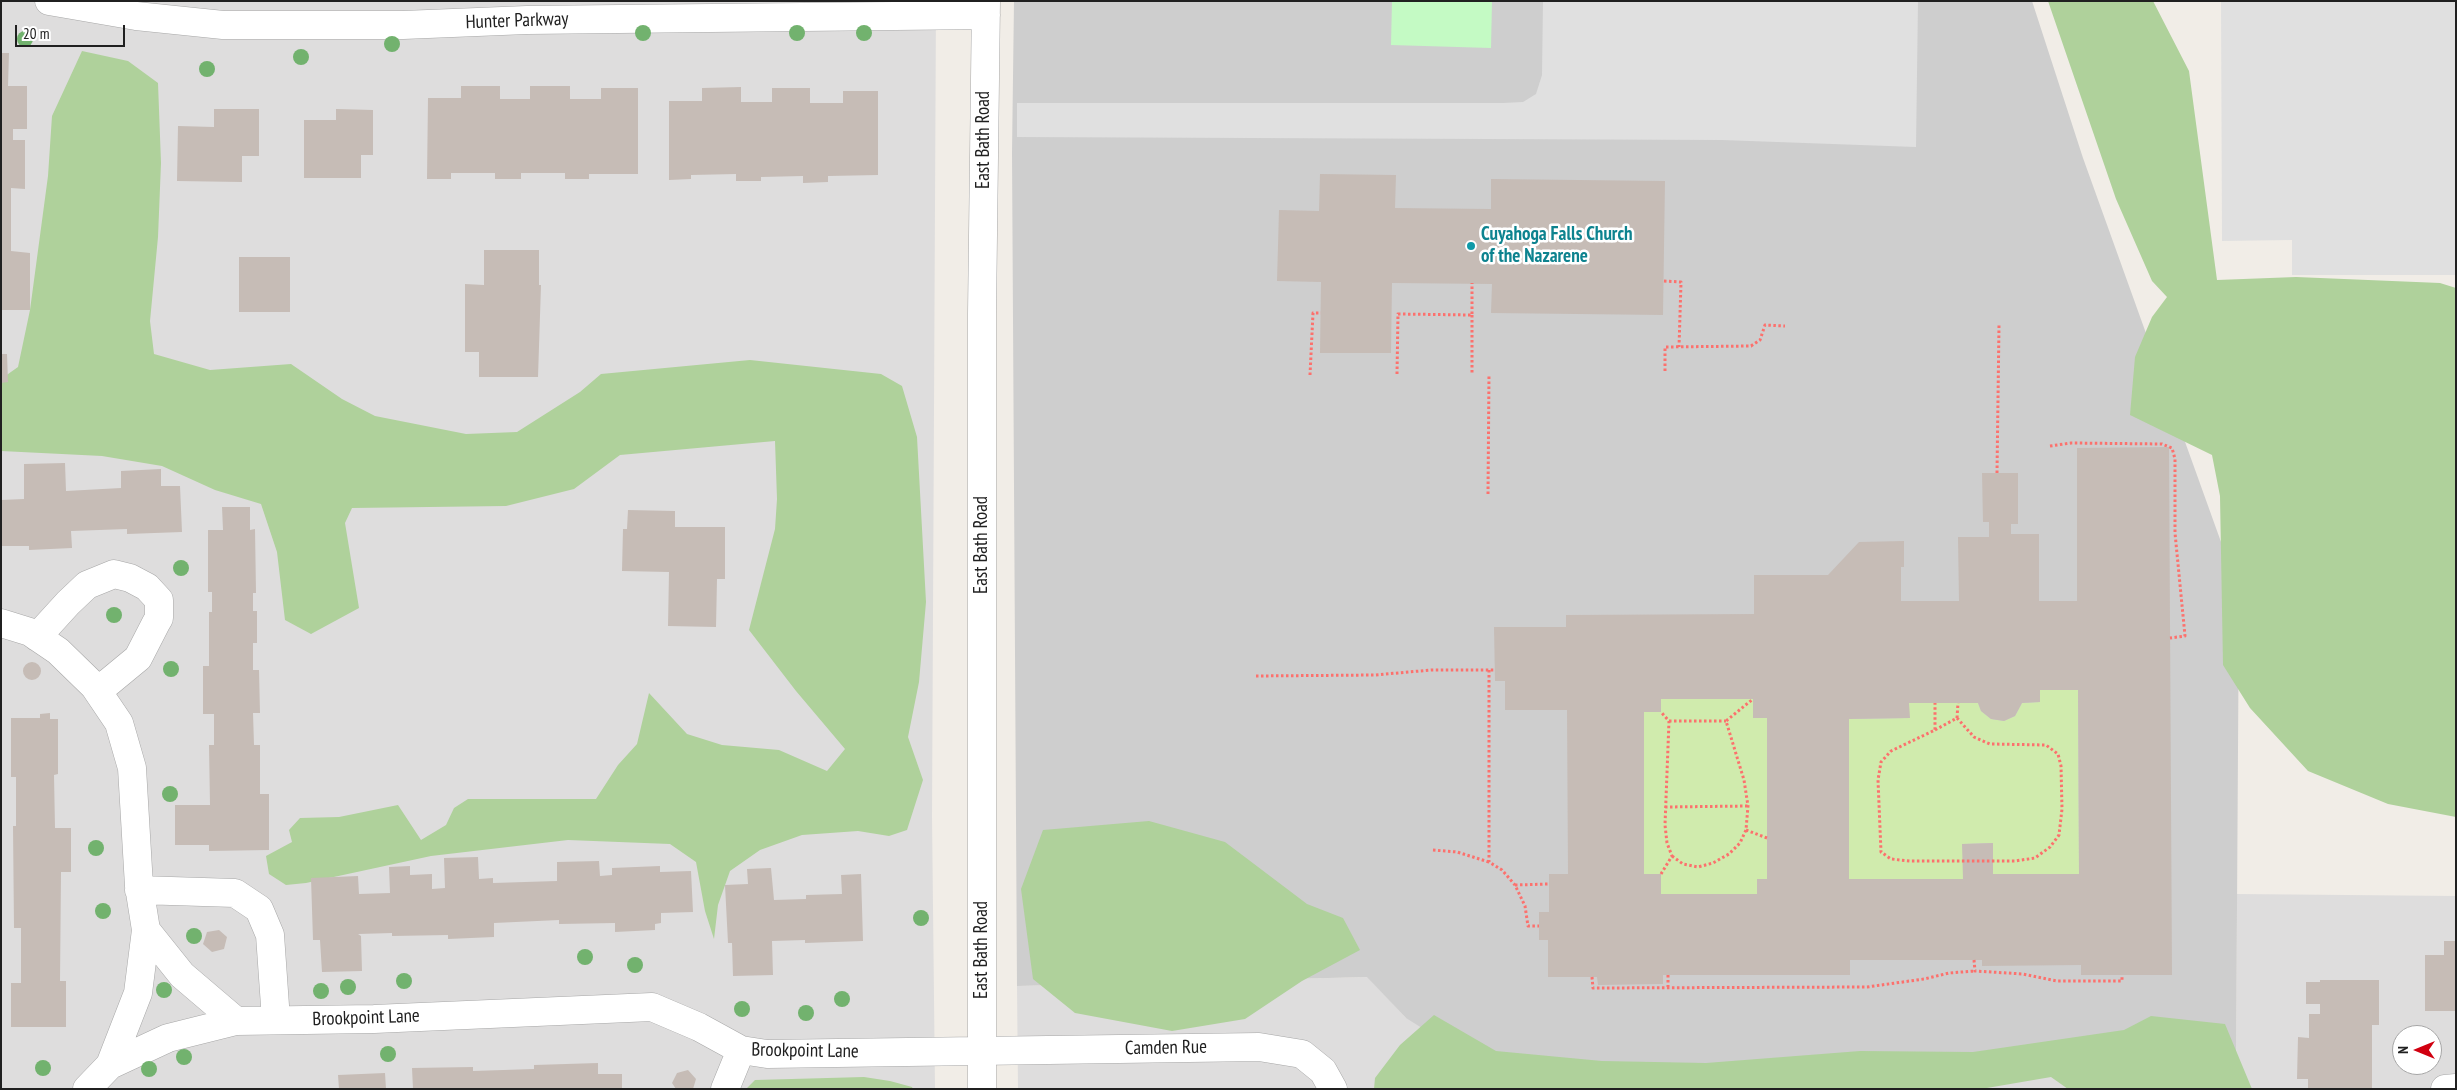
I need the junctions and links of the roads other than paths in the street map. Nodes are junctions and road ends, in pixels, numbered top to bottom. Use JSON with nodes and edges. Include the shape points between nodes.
{"nodes":[{"id":1,"x":49,"y":1,"type":"edge"},
{"id":2,"x":986,"y":8,"type":"edge"},
{"id":3,"x":1,"y":623,"type":"edge"},
{"id":4,"x":37,"y":637,"type":"junction"},
{"id":5,"x":98,"y":691,"type":"junction"},
{"id":6,"x":139,"y":890,"type":"junction"},
{"id":7,"x":146,"y":930,"type":"junction"},
{"id":8,"x":276,"y":1020,"type":"junction"},
{"id":9,"x":236,"y":1021,"type":"junction"},
{"id":10,"x":741,"y":1050,"type":"junction"},
{"id":11,"x":982,"y":1050,"type":"junction"},
{"id":12,"x":110,"y":1065,"type":"junction"},
{"id":13,"x":2456,"y":1088,"type":"edge"},
{"id":14,"x":87,"y":1089,"type":"edge"},
{"id":15,"x":725,"y":1089,"type":"edge"},
{"id":16,"x":982,"y":1089,"type":"edge"},
{"id":17,"x":1333,"y":1089,"type":"edge"},
{"id":18,"x":2445,"y":1089,"type":"edge"}],
"edges":[{"from":1,"to":2,"type":"street","name":"Hunter Parkway","via":[[136,16],[224,25],[403,25]]},
{"from":2,"to":11,"type":"street","name":"East Bath Road","via":[[982,313]]},
{"from":3,"to":4,"type":"street"},
{"from":4,"to":5,"type":"street","via":[[58,651]]},
{"from":4,"to":5,"type":"street","via":[[87,585],[114,574],[147,587],[159,600],[159,618],[138,658]]},
{"from":5,"to":6,"type":"street","via":[[119,723],[132,768]]},
{"from":6,"to":7,"type":"street"},
{"from":6,"to":8,"type":"street","via":[[235,893],[259,909],[270,935]]},
{"from":7,"to":9,"type":"street","via":[[182,976]]},
{"from":7,"to":12,"type":"street","via":[[138,994]]},
{"from":8,"to":9,"type":"street","name":"Brookpoint Lane"},
{"from":8,"to":10,"type":"street","name":"Brookpoint Lane","via":[[652,1007]]},
{"from":9,"to":12,"type":"street","name":"Brookpoint Lane","via":[[168,1038]]},
{"from":10,"to":11,"type":"street","name":"Brookpoint Lane","via":[[768,1054]]},
{"from":10,"to":15,"type":"street"},
{"from":11,"to":16,"type":"street","name":"East Bath Road"},
{"from":11,"to":17,"type":"street","name":"Camden Rue","via":[[1259,1047],[1302,1054],[1323,1071]]},
{"from":12,"to":14,"type":"street"},
{"from":13,"to":18,"type":"street"}]}
